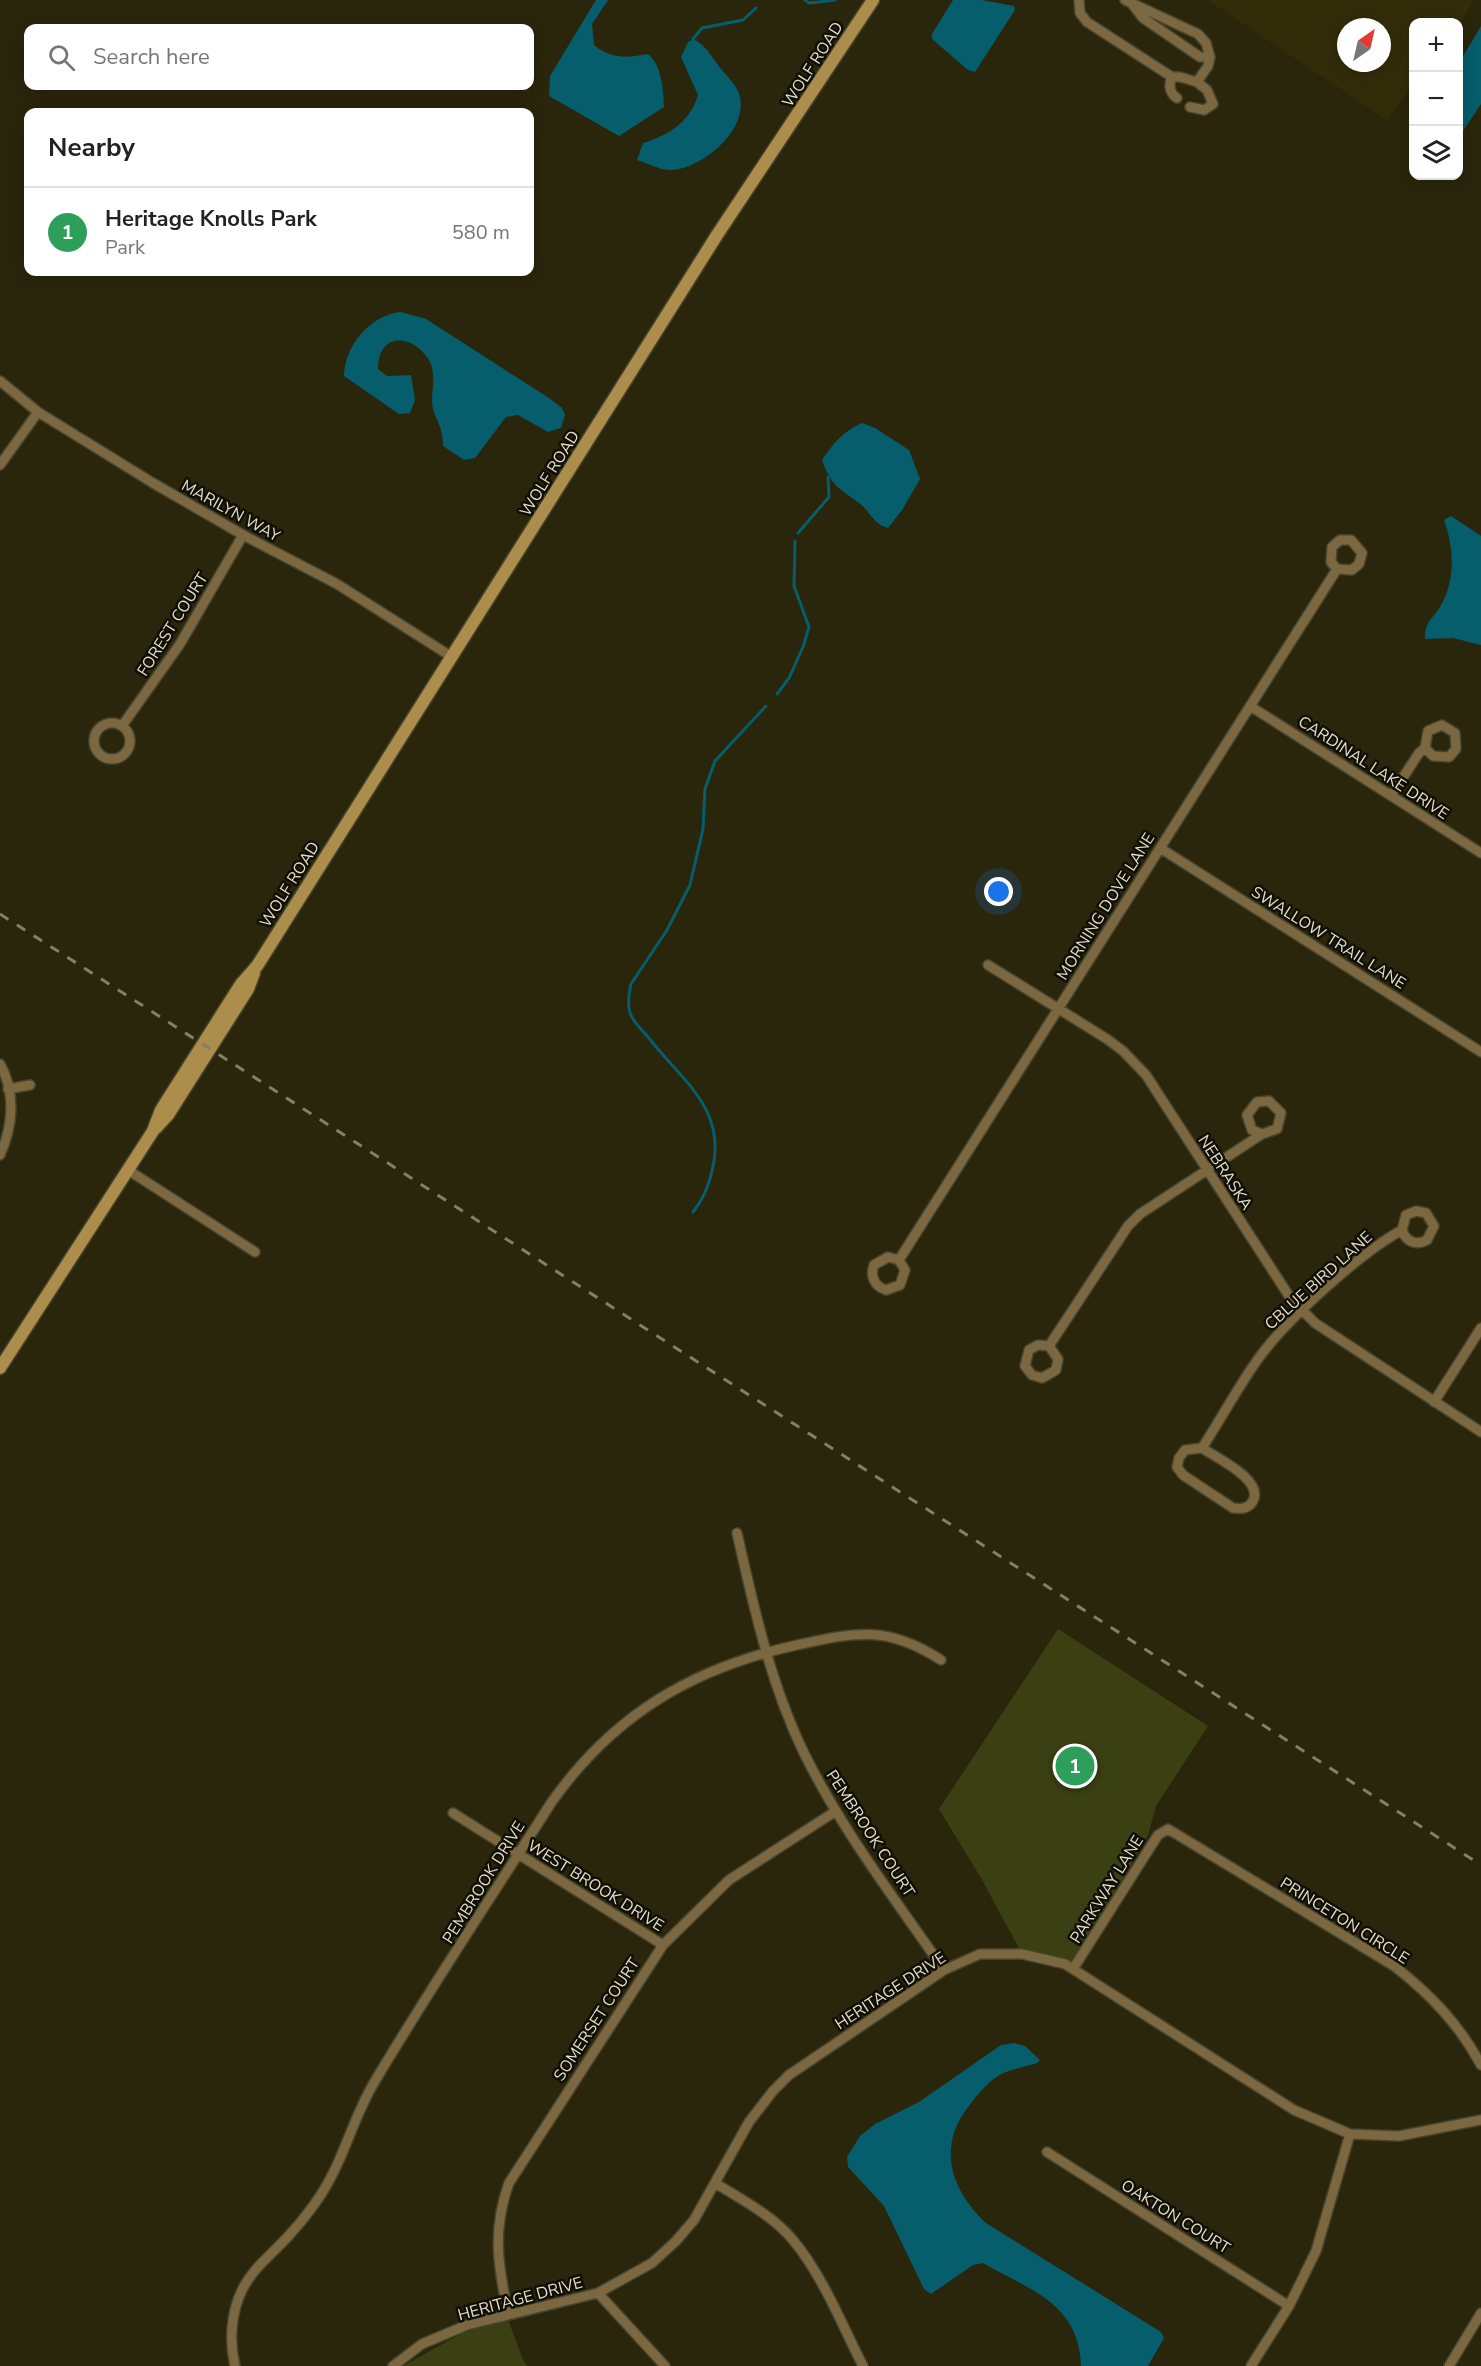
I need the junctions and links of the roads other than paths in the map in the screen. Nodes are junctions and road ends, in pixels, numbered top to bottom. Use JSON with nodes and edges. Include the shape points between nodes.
{"nodes":[{"id":1,"x":873,"y":0,"type":"edge"},
{"id":2,"x":1078,"y":0,"type":"edge"},
{"id":3,"x":1128,"y":2,"type":"edge"},
{"id":4,"x":1210,"y":57,"type":"junction"},
{"id":5,"x":1172,"y":77,"type":"junction"},
{"id":6,"x":1197,"y":81,"type":"junction"},
{"id":7,"x":1177,"y":98,"type":"dead end"},
{"id":8,"x":1190,"y":107,"type":"dead end"},
{"id":9,"x":0,"y":381,"type":"edge"},
{"id":10,"x":38,"y":412,"type":"junction"},
{"id":11,"x":0,"y":465,"type":"edge"},
{"id":12,"x":243,"y":535,"type":"junction"},
{"id":13,"x":1337,"y":569,"type":"dead end"},
{"id":14,"x":452,"y":657,"type":"junction"},
{"id":15,"x":1250,"y":706,"type":"junction"},
{"id":16,"x":122,"y":726,"type":"junction"},
{"id":17,"x":1425,"y":748,"type":"dead end"},
{"id":18,"x":1391,"y":796,"type":"junction"},
{"id":19,"x":1160,"y":848,"type":"junction"},
{"id":20,"x":1481,"y":853,"type":"edge"},
{"id":21,"x":988,"y":965,"type":"dead end"},
{"id":22,"x":1058,"y":1008,"type":"junction"},
{"id":23,"x":1481,"y":1052,"type":"edge"},
{"id":24,"x":0,"y":1064,"type":"edge"},
{"id":25,"x":30,"y":1085,"type":"dead end"},
{"id":26,"x":8,"y":1089,"type":"junction"},
{"id":27,"x":1262,"y":1134,"type":"dead end"},
{"id":28,"x":0,"y":1155,"type":"edge"},
{"id":29,"x":128,"y":1170,"type":"junction"},
{"id":30,"x":1207,"y":1171,"type":"junction"},
{"id":31,"x":1401,"y":1230,"type":"dead end"},
{"id":32,"x":255,"y":1252,"type":"dead end"},
{"id":33,"x":899,"y":1260,"type":"dead end"},
{"id":34,"x":1302,"y":1312,"type":"junction"},
{"id":35,"x":1481,"y":1328,"type":"edge"},
{"id":36,"x":1049,"y":1346,"type":"dead end"},
{"id":37,"x":0,"y":1368,"type":"edge"},
{"id":38,"x":1434,"y":1402,"type":"junction"},
{"id":39,"x":1481,"y":1432,"type":"edge"},
{"id":40,"x":1202,"y":1448,"type":"junction"},
{"id":41,"x":736,"y":1533,"type":"dead end"},
{"id":42,"x":764,"y":1653,"type":"junction"},
{"id":43,"x":941,"y":1660,"type":"dead end"},
{"id":44,"x":836,"y":1811,"type":"junction"},
{"id":45,"x":453,"y":1813,"type":"dead end"},
{"id":46,"x":1168,"y":1829,"type":"joint"},
{"id":47,"x":519,"y":1854,"type":"junction"},
{"id":48,"x":663,"y":1945,"type":"junction"},
{"id":49,"x":1073,"y":1969,"type":"junction"},
{"id":50,"x":944,"y":1970,"type":"junction"},
{"id":51,"x":1481,"y":2065,"type":"edge"},
{"id":52,"x":1481,"y":2120,"type":"edge"},
{"id":53,"x":1350,"y":2134,"type":"junction"},
{"id":54,"x":1047,"y":2152,"type":"dead end"},
{"id":55,"x":715,"y":2183,"type":"junction"},
{"id":56,"x":598,"y":2293,"type":"junction"},
{"id":57,"x":1289,"y":2306,"type":"junction"},
{"id":58,"x":508,"y":2313,"type":"junction"},
{"id":59,"x":1481,"y":2313,"type":"edge"},
{"id":60,"x":235,"y":2366,"type":"edge"},
{"id":61,"x":393,"y":2366,"type":"edge"},
{"id":62,"x":665,"y":2366,"type":"edge"},
{"id":63,"x":863,"y":2366,"type":"edge"},
{"id":64,"x":1251,"y":2366,"type":"edge"},
{"id":65,"x":1449,"y":2366,"type":"edge"}],
"edges":[{"from":1,"to":14,"type":"main road","name":"WOLF ROAD","via":[[713,242]]},
{"from":2,"to":5,"type":"street","via":[[1080,13],[1087,22]]},
{"from":3,"to":4,"type":"street","via":[[1143,18],[1200,57]]},
{"from":3,"to":4,"type":"street","via":[[1198,34]]},
{"from":4,"to":6,"type":"street"},
{"from":5,"to":6,"type":"street"},
{"from":5,"to":7,"type":"street","via":[[1170,88]]},
{"from":6,"to":8,"type":"street","via":[[1207,90],[1213,104],[1204,110]]},
{"from":9,"to":10,"type":"street","name":"MARILYN WAY"},
{"from":10,"to":11,"type":"street"},
{"from":10,"to":12,"type":"street","name":"MARILYN WAY"},
{"from":12,"to":14,"type":"street","name":"MARILYN WAY","via":[[338,584]]},
{"from":12,"to":16,"type":"street","name":"FOREST COURT","via":[[180,644]]},
{"from":13,"to":15,"type":"street","name":"MORNING DOVE LANE"},
{"from":14,"to":29,"type":"main road","name":"WOLF ROAD","via":[[257,966],[248,988],[207,1054]]},
{"from":15,"to":18,"type":"street","name":"CARDINAL LAKE DRIVE"},
{"from":15,"to":19,"type":"street","name":"MORNING DOVE LANE"},
{"from":16,"to":16,"type":"street","via":[[130,741],[127,752],[117,759],[105,758],[96,750],[96,732],[111,723]]},
{"from":17,"to":18,"type":"street"},
{"from":18,"to":20,"type":"street","name":"CARDINAL LAKE DRIVE"},
{"from":19,"to":22,"type":"street","name":"MORNING DOVE LANE"},
{"from":19,"to":23,"type":"street","name":"SWALLOW TRAIL LANE"},
{"from":21,"to":22,"type":"street","name":"NEBRASKA"},
{"from":22,"to":30,"type":"street","name":"NEBRASKA","via":[[1123,1051],[1146,1076]]},
{"from":22,"to":33,"type":"street","name":"MORNING DOVE LANE"},
{"from":24,"to":26,"type":"street"},
{"from":25,"to":26,"type":"street"},
{"from":26,"to":28,"type":"street","via":[[10,1128]]},
{"from":27,"to":30,"type":"street"},
{"from":29,"to":32,"type":"street"},
{"from":29,"to":37,"type":"main road","name":"WOLF ROAD"},
{"from":30,"to":34,"type":"street","name":"NEBRASKA"},
{"from":30,"to":36,"type":"street","via":[[1154,1204],[1128,1226]]},
{"from":31,"to":34,"type":"street","name":"CBLUE BIRD LANE","via":[[1385,1239]]},
{"from":34,"to":38,"type":"street","name":"NEBRASKA"},
{"from":34,"to":40,"type":"street","name":"CBLUE BIRD LANE","via":[[1257,1360]]},
{"from":35,"to":38,"type":"street"},
{"from":38,"to":39,"type":"street","name":"NEBRASKA"},
{"from":40,"to":40,"type":"street","name":"CBLUE BIRD LANE","via":[[1185,1450],[1179,1458],[1178,1467],[1183,1475],[1233,1508],[1250,1505],[1255,1497],[1250,1480]]},
{"from":41,"to":42,"type":"street","name":"PEMBROOK COURT"},
{"from":42,"to":43,"type":"street","name":"PEMBROOK DRIVE","via":[[853,1633],[889,1636],[919,1646]]},
{"from":42,"to":44,"type":"street","name":"PEMBROOK COURT","via":[[803,1750]]},
{"from":42,"to":47,"type":"street","name":"PEMBROOK DRIVE","via":[[688,1681],[614,1731],[563,1786]]},
{"from":44,"to":48,"type":"street","name":"SOMERSET COURT","via":[[729,1880]]},
{"from":44,"to":50,"type":"street","name":"PEMBROOK COURT"},
{"from":45,"to":47,"type":"street","name":"WEST BROOK DRIVE"},
{"from":46,"to":49,"type":"street","name":"PARKWAY LANE","via":[[1158,1835]]},
{"from":46,"to":51,"type":"street","name":"PRINCETON CIRCLE","via":[[1394,1965],[1453,2019]]},
{"from":47,"to":48,"type":"street","name":"WEST BROOK DRIVE"},
{"from":47,"to":60,"type":"street","name":"PEMBROOK DRIVE","via":[[374,2083],[321,2194],[292,2233],[247,2280],[233,2324]]},
{"from":48,"to":58,"type":"street","name":"SOMERSET COURT","via":[[509,2183],[499,2216],[497,2259]]},
{"from":49,"to":50,"type":"street","name":"HERITAGE DRIVE","via":[[1022,1954],[980,1954]]},
{"from":49,"to":53,"type":"street","name":"HERITAGE DRIVE","via":[[1294,2110]]},
{"from":50,"to":55,"type":"street","name":"HERITAGE DRIVE","via":[[789,2075],[755,2112]]},
{"from":52,"to":53,"type":"street","name":"HERITAGE DRIVE","via":[[1399,2136]]},
{"from":53,"to":57,"type":"street","via":[[1317,2251]]},
{"from":54,"to":57,"type":"street","name":"OAKTON COURT"},
{"from":55,"to":56,"type":"street","name":"HERITAGE DRIVE","via":[[694,2220],[669,2248],[640,2271]]},
{"from":55,"to":63,"type":"street","via":[[765,2214],[793,2240]]},
{"from":56,"to":58,"type":"street","name":"HERITAGE DRIVE"},
{"from":56,"to":62,"type":"street"},
{"from":57,"to":64,"type":"street"},
{"from":58,"to":61,"type":"street","name":"HERITAGE DRIVE","via":[[422,2344]]},
{"from":59,"to":65,"type":"street"}]}
